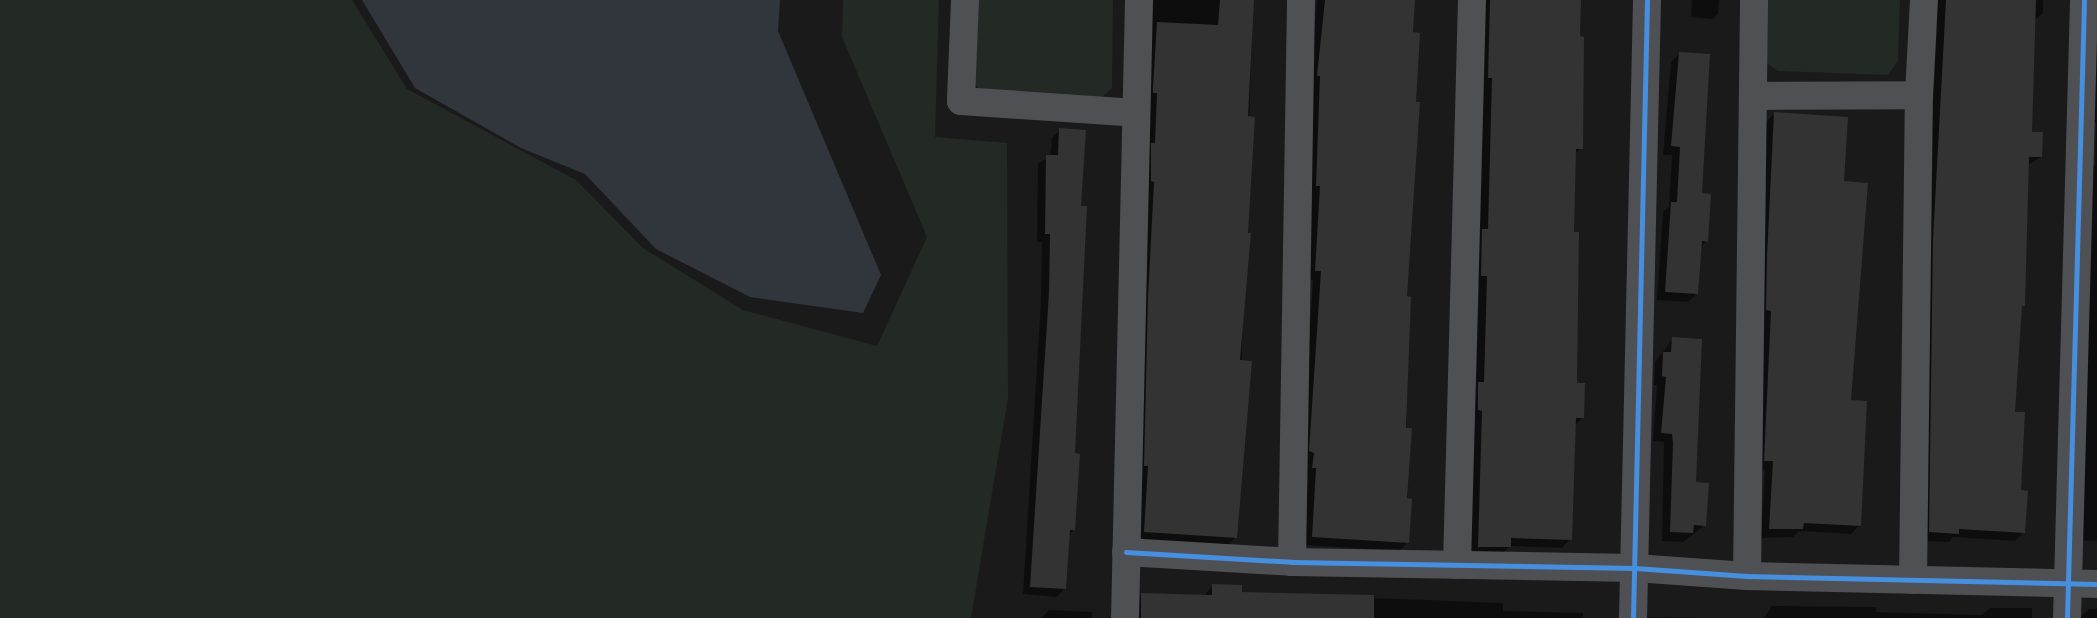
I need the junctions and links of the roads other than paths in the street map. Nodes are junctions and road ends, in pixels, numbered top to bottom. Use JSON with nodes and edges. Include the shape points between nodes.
{"nodes":[{"id":1,"x":965,"y":0,"type":"edge"},
{"id":2,"x":1139,"y":0,"type":"edge"},
{"id":3,"x":1301,"y":0,"type":"edge"},
{"id":4,"x":1472,"y":0,"type":"edge"},
{"id":5,"x":1647,"y":0,"type":"edge"},
{"id":6,"x":1754,"y":0,"type":"edge"},
{"id":7,"x":1924,"y":0,"type":"edge"},
{"id":8,"x":2084,"y":0,"type":"edge"},
{"id":9,"x":1918,"y":95,"type":"junction"},
{"id":10,"x":1753,"y":96,"type":"junction"},
{"id":11,"x":1136,"y":113,"type":"junction"},
{"id":12,"x":1126,"y":552,"type":"junction"},
{"id":13,"x":1292,"y":562,"type":"junction"},
{"id":14,"x":1457,"y":565,"type":"junction"},
{"id":15,"x":1634,"y":568,"type":"junction"},
{"id":16,"x":1747,"y":576,"type":"junction"},
{"id":17,"x":1913,"y":580,"type":"junction"},
{"id":18,"x":2068,"y":583,"type":"junction"},
{"id":19,"x":2097,"y":584,"type":"edge"},
{"id":20,"x":1125,"y":618,"type":"edge"},
{"id":21,"x":1633,"y":618,"type":"edge"},
{"id":22,"x":2067,"y":618,"type":"edge"}],
"edges":[{"from":1,"to":11,"type":"street","via":[[961,101]]},
{"from":2,"to":11,"type":"street"},
{"from":3,"to":13,"type":"street"},
{"from":4,"to":14,"type":"street"},
{"from":5,"to":15,"type":"street"},
{"from":6,"to":10,"type":"street"},
{"from":7,"to":9,"type":"street"},
{"from":8,"to":18,"type":"street"},
{"from":9,"to":10,"type":"street"},
{"from":9,"to":17,"type":"street"},
{"from":10,"to":16,"type":"street"},
{"from":11,"to":12,"type":"street"},
{"from":12,"to":13,"type":"street"},
{"from":12,"to":20,"type":"street"},
{"from":13,"to":14,"type":"street"},
{"from":14,"to":15,"type":"street"},
{"from":15,"to":16,"type":"street"},
{"from":15,"to":21,"type":"street"},
{"from":16,"to":17,"type":"street"},
{"from":17,"to":18,"type":"street"},
{"from":18,"to":19,"type":"street"},
{"from":18,"to":22,"type":"street"}]}
